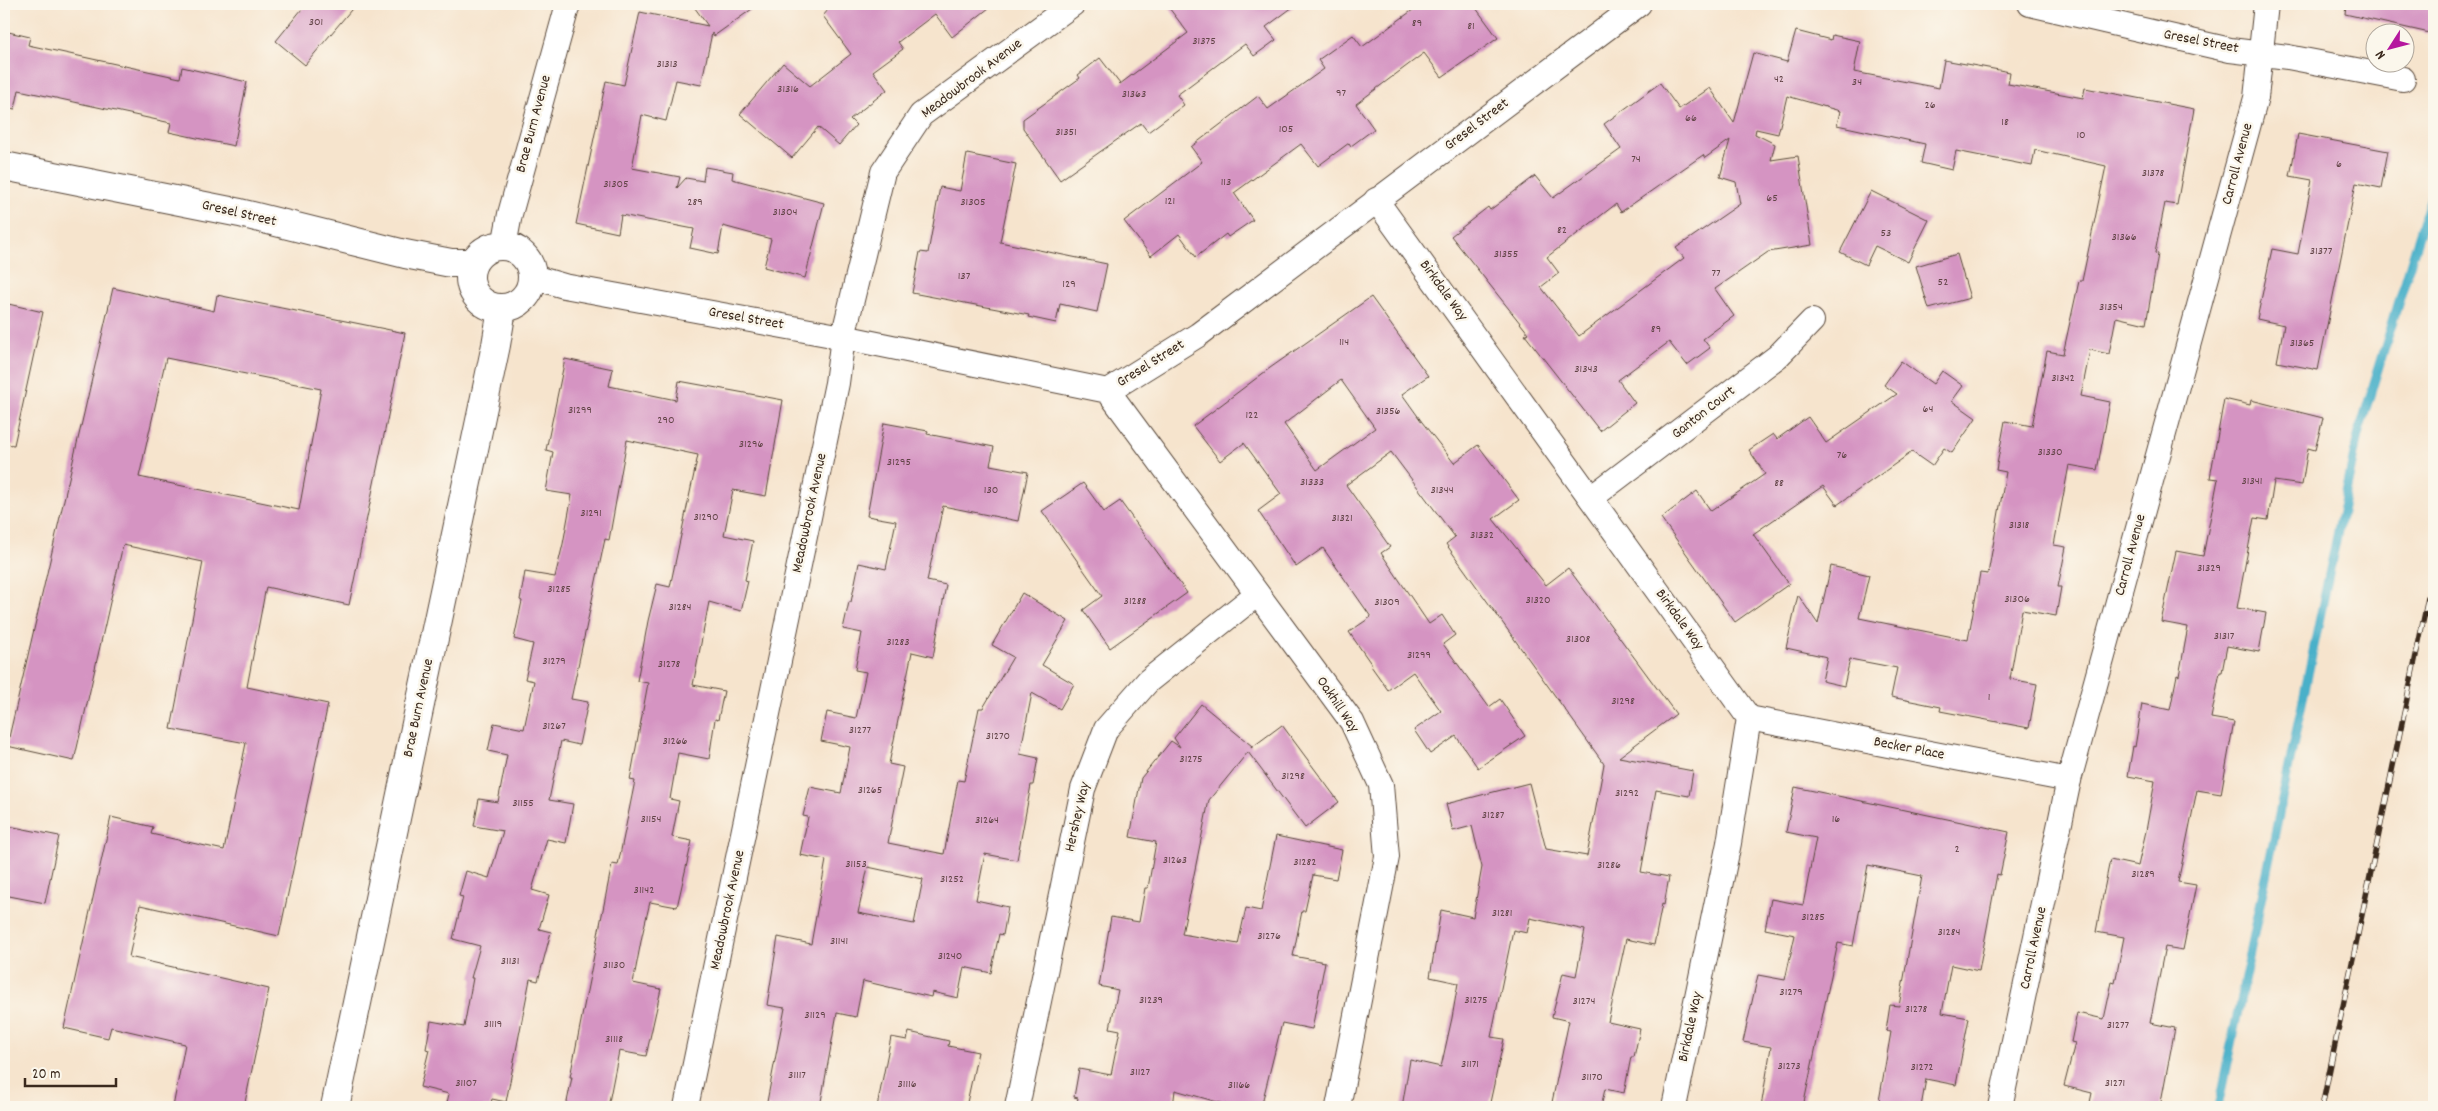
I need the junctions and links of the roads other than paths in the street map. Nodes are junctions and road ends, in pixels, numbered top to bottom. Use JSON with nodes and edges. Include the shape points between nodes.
{"nodes":[{"id":1,"x":568,"y":4,"type":"edge"},
{"id":2,"x":1073,"y":4,"type":"edge"},
{"id":3,"x":1639,"y":4,"type":"edge"},
{"id":4,"x":2030,"y":4,"type":"edge"},
{"id":5,"x":2266,"y":4,"type":"edge"},
{"id":6,"x":2261,"y":52,"type":"junction"},
{"id":7,"x":2403,"y":80,"type":"dead end"},
{"id":8,"x":4,"y":166,"type":"edge"},
{"id":9,"x":1376,"y":200,"type":"junction"},
{"id":10,"x":504,"y":246,"type":"junction"},
{"id":11,"x":473,"y":263,"type":"junction"},
{"id":12,"x":533,"y":277,"type":"junction"},
{"id":13,"x":502,"y":309,"type":"junction"},
{"id":14,"x":1812,"y":321,"type":"dead end"},
{"id":15,"x":843,"y":337,"type":"junction"},
{"id":16,"x":1108,"y":391,"type":"junction"},
{"id":17,"x":1591,"y":498,"type":"junction"},
{"id":18,"x":1258,"y":594,"type":"junction"},
{"id":19,"x":1749,"y":718,"type":"junction"},
{"id":20,"x":2069,"y":780,"type":"junction"},
{"id":21,"x":335,"y":1107,"type":"edge"},
{"id":22,"x":686,"y":1107,"type":"edge"},
{"id":23,"x":1017,"y":1107,"type":"edge"},
{"id":24,"x":1338,"y":1107,"type":"edge"},
{"id":25,"x":1674,"y":1107,"type":"edge"},
{"id":26,"x":2000,"y":1107,"type":"edge"}],
"edges":[{"from":1,"to":10,"type":"street","name":"Brae Burn Avenue"},
{"from":2,"to":15,"type":"street","name":"Meadowbrook Avenue","via":[[921,115],[883,172]]},
{"from":3,"to":9,"type":"street","name":"Gresel Street"},
{"from":4,"to":6,"type":"street","name":"Gresel Street","via":[[2230,50]]},
{"from":5,"to":6,"type":"street","name":"Carroll Avenue"},
{"from":6,"to":7,"type":"street","name":"Gresel Street"},
{"from":6,"to":20,"type":"street","name":"Carroll Avenue","via":[[2256,98]]},
{"from":8,"to":11,"type":"street","name":"Gresel Street","via":[[240,214],[405,254],[451,263]]},
{"from":9,"to":16,"type":"street","name":"Gresel Street","via":[[1198,335]]},
{"from":9,"to":17,"type":"street","name":"Birkdale Way"},
{"from":10,"to":11,"type":"street","via":[[486,250]]},
{"from":10,"to":12,"type":"street","via":[[524,256]]},
{"from":11,"to":13,"type":"street","via":[[470,279],[475,294],[487,305]]},
{"from":12,"to":13,"type":"street","via":[[524,300]]},
{"from":12,"to":15,"type":"street","name":"Gresel Street","via":[[564,286]]},
{"from":13,"to":21,"type":"street","name":"Brae Burn Avenue"},
{"from":14,"to":17,"type":"street","name":"Ganton Court","via":[[1778,356]]},
{"from":15,"to":16,"type":"street","name":"Gresel Street"},
{"from":15,"to":22,"type":"street","name":"Meadowbrook Avenue","via":[[837,383]]},
{"from":16,"to":18,"type":"street","name":"Oakhill Way"},
{"from":17,"to":19,"type":"street","name":"Birkdale Way"},
{"from":18,"to":23,"type":"street","name":"Hershey Way","via":[[1148,681],[1106,729],[1083,789]]},
{"from":18,"to":24,"type":"street","name":"Oakhill Way","via":[[1352,722],[1381,785],[1387,857]]},
{"from":19,"to":20,"type":"street","name":"Becker Place"},
{"from":19,"to":25,"type":"street","name":"Birkdale Way","via":[[1729,843]]},
{"from":20,"to":26,"type":"street","name":"Carroll Avenue"}]}
